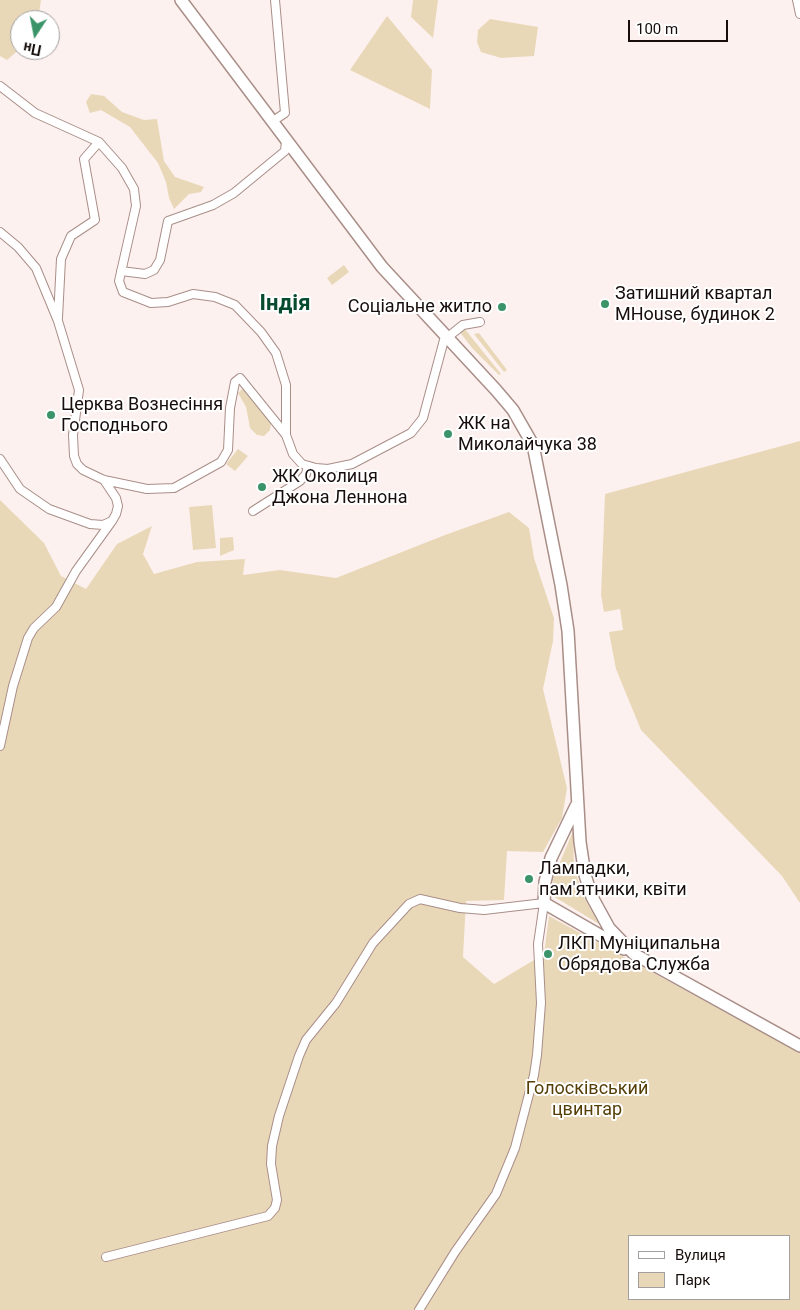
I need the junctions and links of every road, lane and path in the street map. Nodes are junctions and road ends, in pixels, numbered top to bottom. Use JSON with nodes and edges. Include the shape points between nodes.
{"nodes":[{"id":1,"x":181,"y":0,"type":"edge"},
{"id":2,"x":275,"y":0,"type":"edge"},
{"id":3,"x":797,"y":0,"type":"edge"},
{"id":4,"x":800,"y":14,"type":"edge"},
{"id":5,"x":0,"y":86,"type":"edge"},
{"id":6,"x":273,"y":121,"type":"junction"},
{"id":7,"x":286,"y":141,"type":"junction"},
{"id":8,"x":99,"y":142,"type":"junction"},
{"id":9,"x":0,"y":232,"type":"edge"},
{"id":10,"x":121,"y":270,"type":"junction"},
{"id":11,"x":58,"y":321,"type":"junction"},
{"id":12,"x":480,"y":322,"type":"dead end"},
{"id":13,"x":448,"y":335,"type":"junction"},
{"id":14,"x":286,"y":435,"type":"junction"},
{"id":15,"x":0,"y":459,"type":"edge"},
{"id":16,"x":308,"y":466,"type":"junction"},
{"id":17,"x":104,"y":480,"type":"junction"},
{"id":18,"x":253,"y":511,"type":"dead end"},
{"id":19,"x":112,"y":520,"type":"junction"},
{"id":20,"x":0,"y":746,"type":"edge"},
{"id":21,"x":576,"y":806,"type":"junction"},
{"id":22,"x":544,"y":904,"type":"junction"},
{"id":23,"x":634,"y":954,"type":"junction"},
{"id":24,"x":800,"y":1046,"type":"edge"},
{"id":25,"x":106,"y":1258,"type":"dead end"},
{"id":26,"x":419,"y":1310,"type":"edge"}],
"edges":[{"from":1,"to":6,"type":"street"},
{"from":2,"to":6,"type":"street","via":[[285,114]]},
{"from":3,"to":4,"type":"street"},
{"from":5,"to":8,"type":"street","via":[[35,113]]},
{"from":6,"to":7,"type":"street"},
{"from":7,"to":10,"type":"street","via":[[285,151],[234,193],[213,205],[168,221],[160,260],[154,270],[145,274]]},
{"from":7,"to":13,"type":"street","via":[[382,266]]},
{"from":8,"to":10,"type":"street","via":[[122,168],[135,197],[135,216]]},
{"from":8,"to":11,"type":"street","via":[[84,159],[96,220],[71,236],[61,259]]},
{"from":9,"to":11,"type":"street","via":[[36,268]]},
{"from":10,"to":14,"type":"street","via":[[120,288],[140,300],[162,303],[202,294],[227,300],[245,314],[276,354],[282,369],[288,400]]},
{"from":11,"to":17,"type":"street","via":[[79,390],[73,435],[74,456],[83,470]]},
{"from":12,"to":13,"type":"street","via":[[463,325]]},
{"from":13,"to":16,"type":"street","via":[[440,350],[423,418],[411,433],[352,464],[328,469]]},
{"from":13,"to":21,"type":"street","via":[[513,410],[533,445],[538,461],[568,631]]},
{"from":14,"to":16,"type":"street","via":[[292,454]]},
{"from":14,"to":17,"type":"street","via":[[240,378],[235,382],[230,408],[228,450],[221,462],[174,488],[147,489]]},
{"from":15,"to":19,"type":"street","via":[[20,489],[49,510],[90,524],[103,525]]},
{"from":16,"to":18,"type":"street","via":[[305,477]]},
{"from":17,"to":19,"type":"street","via":[[118,506]]},
{"from":19,"to":20,"type":"street","via":[[76,570],[56,607],[28,638]]},
{"from":21,"to":22,"type":"street","via":[[551,858]]},
{"from":21,"to":23,"type":"street","via":[[585,875],[592,897],[609,928]]},
{"from":22,"to":23,"type":"street"},
{"from":22,"to":25,"type":"street","via":[[484,910],[420,899],[410,904],[373,943],[336,1004],[306,1040],[298,1056],[272,1146],[275,1208],[268,1216]]},
{"from":22,"to":26,"type":"street","via":[[538,944],[541,1003],[537,1054],[515,1148],[496,1194]]},
{"from":23,"to":24,"type":"street"}]}
